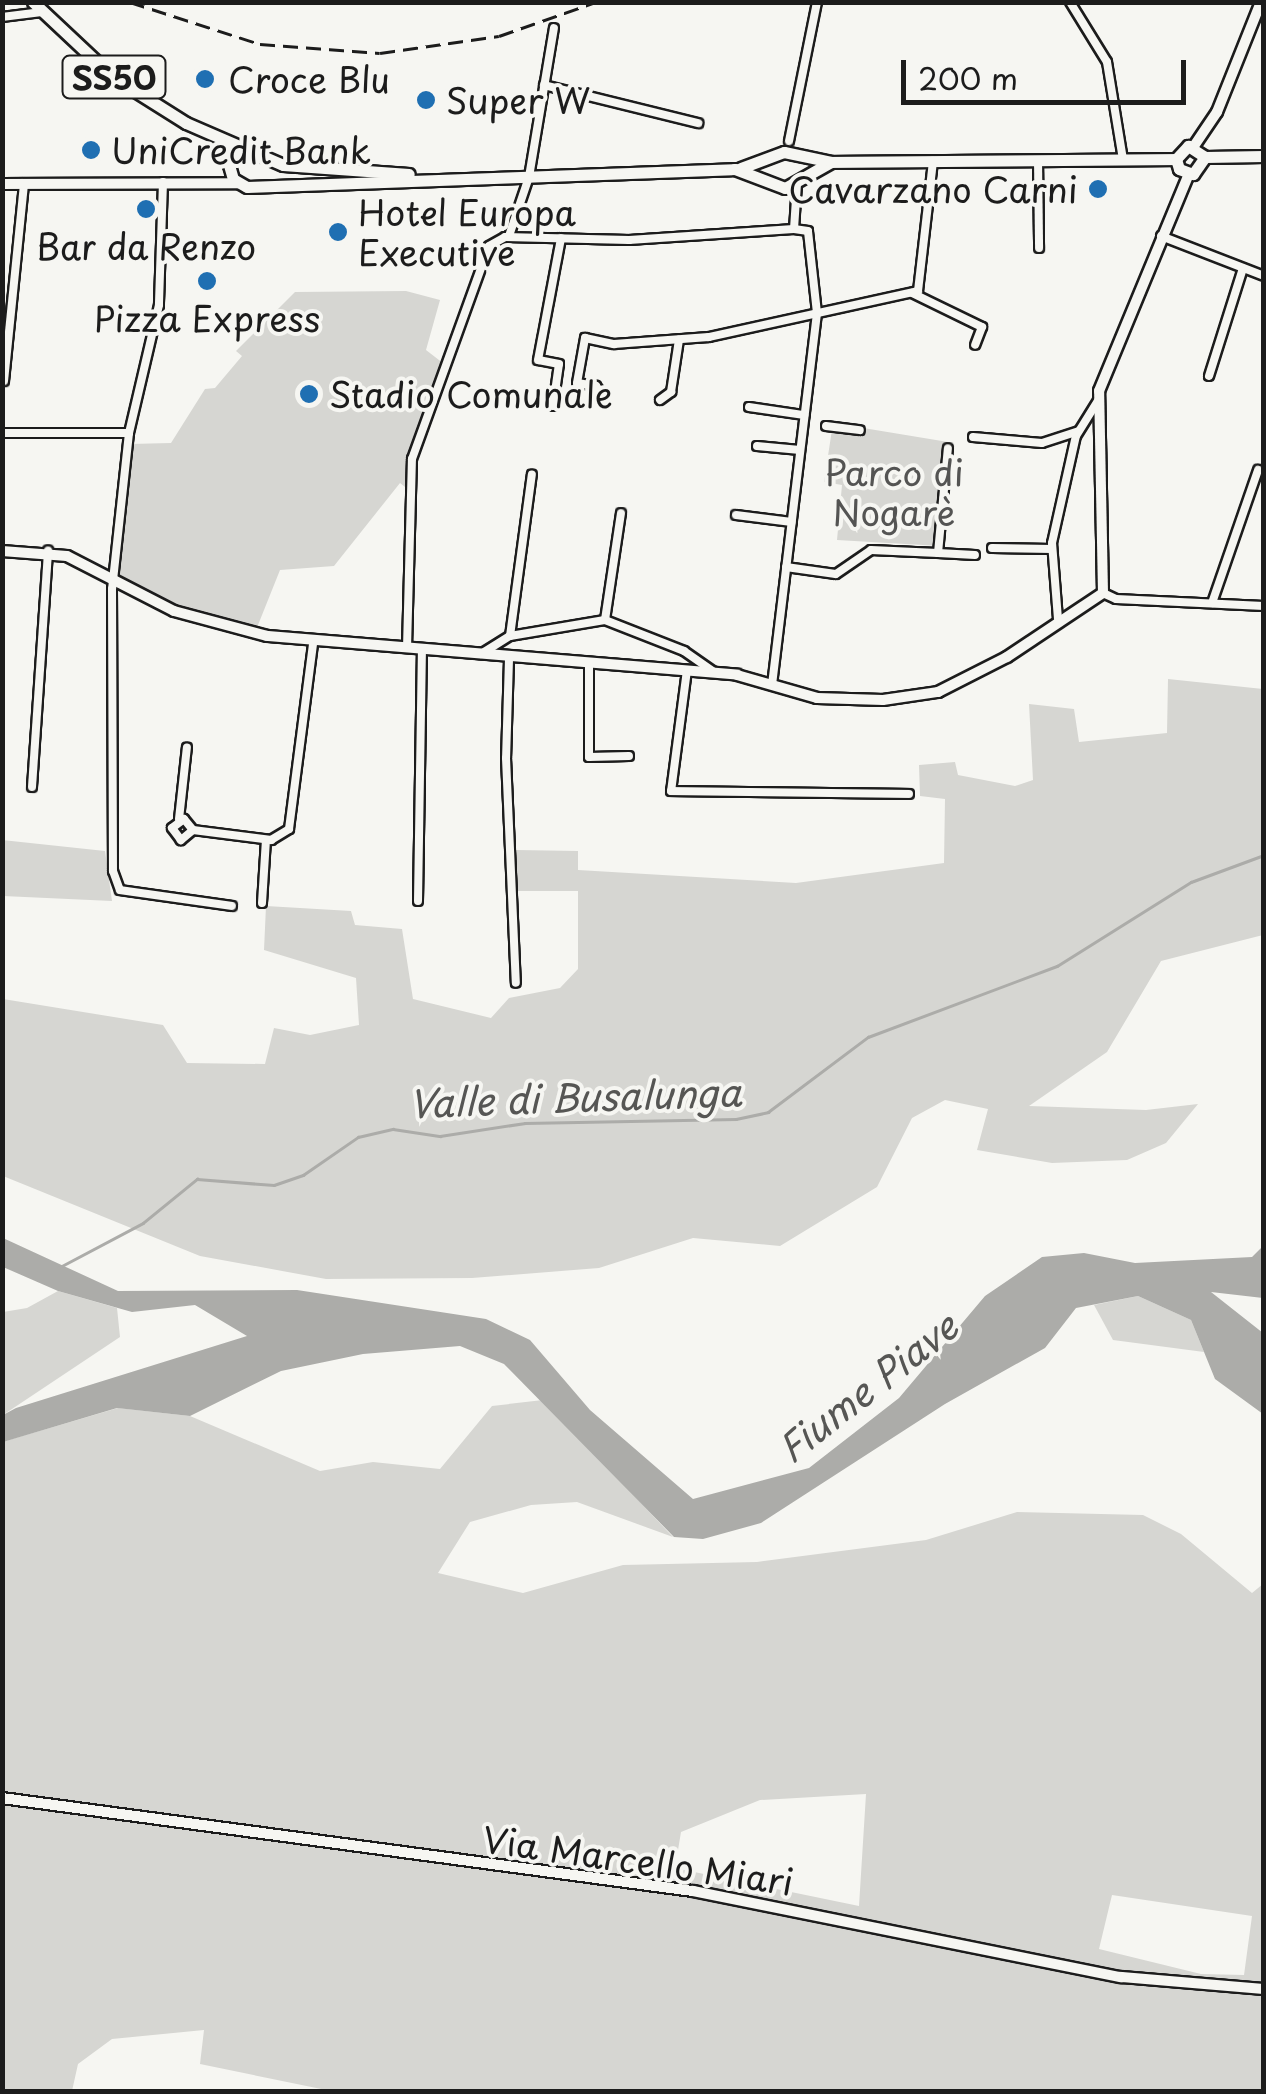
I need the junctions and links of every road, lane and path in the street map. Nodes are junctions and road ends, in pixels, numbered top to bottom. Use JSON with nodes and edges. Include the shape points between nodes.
{"nodes":[{"id":1,"x":817,"y":2,"type":"edge"},
{"id":2,"x":1070,"y":2,"type":"edge"},
{"id":3,"x":1261,"y":2,"type":"edge"},
{"id":4,"x":38,"y":7,"type":"edge"},
{"id":5,"x":2,"y":17,"type":"edge"},
{"id":6,"x":554,"y":28,"type":"dead end"},
{"id":7,"x":544,"y":85,"type":"junction"},
{"id":8,"x":698,"y":122,"type":"dead end"},
{"id":9,"x":208,"y":131,"type":"junction"},
{"id":10,"x":790,"y":141,"type":"dead end"},
{"id":11,"x":1194,"y":146,"type":"junction"},
{"id":12,"x":245,"y":147,"type":"junction"},
{"id":13,"x":1264,"y":156,"type":"edge"},
{"id":14,"x":773,"y":157,"type":"junction"},
{"id":15,"x":1204,"y":157,"type":"junction"},
{"id":16,"x":268,"y":159,"type":"junction"},
{"id":17,"x":800,"y":159,"type":"junction"},
{"id":18,"x":1176,"y":159,"type":"junction"},
{"id":19,"x":1038,"y":160,"type":"junction"},
{"id":20,"x":1122,"y":160,"type":"junction"},
{"id":21,"x":933,"y":161,"type":"junction"},
{"id":22,"x":832,"y":162,"type":"junction"},
{"id":23,"x":230,"y":163,"type":"junction"},
{"id":24,"x":735,"y":169,"type":"junction"},
{"id":25,"x":1189,"y":174,"type":"junction"},
{"id":26,"x":529,"y":177,"type":"junction"},
{"id":27,"x":478,"y":178,"type":"junction"},
{"id":28,"x":770,"y":179,"type":"junction"},
{"id":29,"x":163,"y":182,"type":"junction"},
{"id":30,"x":263,"y":182,"type":"junction"},
{"id":31,"x":795,"y":182,"type":"junction"},
{"id":32,"x":24,"y":183,"type":"junction"},
{"id":33,"x":202,"y":183,"type":"junction"},
{"id":34,"x":237,"y":183,"type":"junction"},
{"id":35,"x":2,"y":184,"type":"edge"},
{"id":36,"x":794,"y":228,"type":"junction"},
{"id":37,"x":509,"y":236,"type":"junction"},
{"id":38,"x":1162,"y":236,"type":"junction"},
{"id":39,"x":561,"y":238,"type":"junction"},
{"id":40,"x":1039,"y":248,"type":"dead end"},
{"id":41,"x":1243,"y":268,"type":"junction"},
{"id":42,"x":1264,"y":276,"type":"edge"},
{"id":43,"x":912,"y":293,"type":"junction"},
{"id":44,"x":817,"y":312,"type":"junction"},
{"id":45,"x":679,"y":340,"type":"junction"},
{"id":46,"x":975,"y":345,"type":"dead end"},
{"id":47,"x":1209,"y":376,"type":"dead end"},
{"id":48,"x":4,"y":381,"type":"edge"},
{"id":49,"x":604,"y":398,"type":"dead end"},
{"id":50,"x":1098,"y":399,"type":"junction"},
{"id":51,"x":660,"y":400,"type":"dead end"},
{"id":52,"x":552,"y":406,"type":"dead end"},
{"id":53,"x":749,"y":408,"type":"dead end"},
{"id":54,"x":804,"y":415,"type":"junction"},
{"id":55,"x":826,"y":426,"type":"dead end"},
{"id":56,"x":860,"y":430,"type":"dead end"},
{"id":57,"x":1078,"y":431,"type":"junction"},
{"id":58,"x":129,"y":433,"type":"junction"},
{"id":59,"x":2,"y":434,"type":"edge"},
{"id":60,"x":974,"y":437,"type":"dead end"},
{"id":61,"x":757,"y":446,"type":"dead end"},
{"id":62,"x":948,"y":448,"type":"dead end"},
{"id":63,"x":800,"y":450,"type":"junction"},
{"id":64,"x":1258,"y":470,"type":"dead end"},
{"id":65,"x":532,"y":474,"type":"dead end"},
{"id":66,"x":621,"y":513,"type":"dead end"},
{"id":67,"x":736,"y":515,"type":"dead end"},
{"id":68,"x":792,"y":522,"type":"junction"},
{"id":69,"x":992,"y":548,"type":"dead end"},
{"id":70,"x":1052,"y":548,"type":"junction"},
{"id":71,"x":2,"y":551,"type":"edge"},
{"id":72,"x":48,"y":551,"type":"junction"},
{"id":73,"x":938,"y":553,"type":"junction"},
{"id":74,"x":976,"y":555,"type":"dead end"},
{"id":75,"x":786,"y":567,"type":"junction"},
{"id":76,"x":114,"y":579,"type":"junction"},
{"id":77,"x":1100,"y":595,"type":"junction"},
{"id":78,"x":1212,"y":602,"type":"junction"},
{"id":79,"x":1264,"y":606,"type":"edge"},
{"id":80,"x":1058,"y":619,"type":"junction"},
{"id":81,"x":605,"y":620,"type":"junction"},
{"id":82,"x":510,"y":636,"type":"junction"},
{"id":83,"x":313,"y":643,"type":"junction"},
{"id":84,"x":406,"y":652,"type":"junction"},
{"id":85,"x":422,"y":653,"type":"junction"},
{"id":86,"x":478,"y":657,"type":"junction"},
{"id":87,"x":509,"y":660,"type":"junction"},
{"id":88,"x":589,"y":664,"type":"junction"},
{"id":89,"x":687,"y":670,"type":"junction"},
{"id":90,"x":715,"y":673,"type":"junction"},
{"id":91,"x":772,"y":685,"type":"junction"},
{"id":92,"x":187,"y":746,"type":"dead end"},
{"id":93,"x":629,"y":756,"type":"dead end"},
{"id":94,"x":32,"y":788,"type":"dead end"},
{"id":95,"x":909,"y":794,"type":"dead end"},
{"id":96,"x":179,"y":820,"type":"junction"},
{"id":97,"x":193,"y":830,"type":"junction"},
{"id":98,"x":266,"y":840,"type":"junction"},
{"id":99,"x":418,"y":901,"type":"dead end"},
{"id":100,"x":262,"y":903,"type":"dead end"},
{"id":101,"x":232,"y":906,"type":"dead end"},
{"id":102,"x":516,"y":982,"type":"dead end"},
{"id":103,"x":2,"y":1798,"type":"edge"},
{"id":104,"x":1264,"y":1990,"type":"edge"}],
"edges":[{"from":1,"to":10,"type":"street"},
{"from":2,"to":20,"type":"street","via":[[1106,62]]},
{"from":3,"to":11,"type":"street","via":[[1217,112]]},
{"from":4,"to":5,"type":"street"},
{"from":4,"to":9,"type":"main road","number":"SS50","via":[[140,96]]},
{"from":6,"to":7,"type":"street"},
{"from":7,"to":8,"type":"street"},
{"from":7,"to":26,"type":"street"},
{"from":9,"to":12,"type":"main road"},
{"from":9,"to":23,"type":"main road"},
{"from":11,"to":15,"type":"main road"},
{"from":11,"to":18,"type":"main road","via":[[1182,148]]},
{"from":12,"to":16,"type":"main road"},
{"from":12,"to":23,"type":"main road"},
{"from":13,"to":15,"type":"main road"},
{"from":14,"to":17,"type":"main road","via":[[784,152]]},
{"from":14,"to":24,"type":"main road"},
{"from":14,"to":28,"type":"main road"},
{"from":15,"to":25,"type":"main road","via":[[1201,170]]},
{"from":16,"to":27,"type":"main road","via":[[318,171]]},
{"from":16,"to":30,"type":"main road"},
{"from":17,"to":22,"type":"main road"},
{"from":17,"to":31,"type":"main road"},
{"from":18,"to":20,"type":"main road"},
{"from":18,"to":25,"type":"main road"},
{"from":19,"to":20,"type":"main road"},
{"from":19,"to":21,"type":"main road"},
{"from":19,"to":40,"type":"street"},
{"from":21,"to":22,"type":"main road"},
{"from":21,"to":43,"type":"street","via":[[924,285]]},
{"from":22,"to":31,"type":"main road"},
{"from":23,"to":33,"type":"street"},
{"from":23,"to":34,"type":"main road"},
{"from":24,"to":26,"type":"main road"},
{"from":24,"to":28,"type":"main road"},
{"from":25,"to":38,"type":"street"},
{"from":26,"to":27,"type":"main road"},
{"from":26,"to":37,"type":"street"},
{"from":27,"to":30,"type":"main road"},
{"from":28,"to":31,"type":"main road"},
{"from":29,"to":32,"type":"street"},
{"from":29,"to":33,"type":"street"},
{"from":29,"to":58,"type":"street","via":[[159,305]]},
{"from":30,"to":34,"type":"main road"},
{"from":31,"to":36,"type":"street"},
{"from":32,"to":35,"type":"street"},
{"from":32,"to":48,"type":"street"},
{"from":33,"to":34,"type":"street"},
{"from":36,"to":39,"type":"street"},
{"from":36,"to":44,"type":"street","via":[[808,231]]},
{"from":37,"to":39,"type":"street"},
{"from":37,"to":84,"type":"street","via":[[483,256],[457,347],[412,459]]},
{"from":38,"to":41,"type":"street"},
{"from":38,"to":50,"type":"street","via":[[1105,364]]},
{"from":39,"to":52,"type":"street","via":[[538,360],[559,364]]},
{"from":41,"to":42,"type":"street"},
{"from":41,"to":47,"type":"street"},
{"from":43,"to":44,"type":"street"},
{"from":43,"to":46,"type":"street","via":[[982,327]]},
{"from":44,"to":45,"type":"street"},
{"from":44,"to":54,"type":"street"},
{"from":45,"to":49,"type":"street","via":[[614,344],[585,338],[576,383],[596,386]]},
{"from":45,"to":51,"type":"street","via":[[671,392]]},
{"from":50,"to":57,"type":"street"},
{"from":50,"to":77,"type":"street"},
{"from":53,"to":54,"type":"street"},
{"from":54,"to":63,"type":"street"},
{"from":55,"to":56,"type":"street"},
{"from":57,"to":60,"type":"street","via":[[1042,443]]},
{"from":57,"to":70,"type":"street"},
{"from":58,"to":59,"type":"street"},
{"from":58,"to":76,"type":"street"},
{"from":61,"to":63,"type":"street"},
{"from":62,"to":73,"type":"street"},
{"from":63,"to":68,"type":"street"},
{"from":64,"to":78,"type":"street"},
{"from":65,"to":82,"type":"street"},
{"from":66,"to":81,"type":"street"},
{"from":67,"to":68,"type":"street"},
{"from":68,"to":75,"type":"street"},
{"from":69,"to":70,"type":"street"},
{"from":70,"to":80,"type":"street"},
{"from":71,"to":72,"type":"street"},
{"from":72,"to":76,"type":"street"},
{"from":72,"to":94,"type":"street"},
{"from":73,"to":74,"type":"street"},
{"from":73,"to":75,"type":"street","via":[[870,550],[836,574]]},
{"from":75,"to":91,"type":"street"},
{"from":76,"to":83,"type":"street","via":[[193,618]]},
{"from":76,"to":101,"type":"street","via":[[108,782],[116,884],[120,890]]},
{"from":77,"to":78,"type":"street"},
{"from":77,"to":80,"type":"street"},
{"from":78,"to":79,"type":"street"},
{"from":80,"to":91,"type":"street","via":[[1007,657],[934,694],[817,698]]},
{"from":81,"to":82,"type":"street"},
{"from":81,"to":90,"type":"street","via":[[684,650]]},
{"from":82,"to":86,"type":"street"},
{"from":83,"to":84,"type":"street"},
{"from":83,"to":98,"type":"street","via":[[289,829]]},
{"from":84,"to":85,"type":"street"},
{"from":85,"to":86,"type":"street"},
{"from":85,"to":99,"type":"street"},
{"from":86,"to":87,"type":"street"},
{"from":87,"to":88,"type":"street"},
{"from":87,"to":102,"type":"street","via":[[506,758],[512,778]]},
{"from":88,"to":89,"type":"street"},
{"from":88,"to":93,"type":"street","via":[[589,757]]},
{"from":89,"to":90,"type":"street"},
{"from":89,"to":95,"type":"street","via":[[670,791]]},
{"from":90,"to":91,"type":"street"},
{"from":92,"to":96,"type":"street"},
{"from":96,"to":97,"type":"street"},
{"from":96,"to":97,"type":"street","via":[[172,828],[176,838],[186,839]]},
{"from":97,"to":98,"type":"street"},
{"from":98,"to":100,"type":"street"},
{"from":103,"to":104,"type":"street","name":"Via Marcello Miari","via":[[694,1890],[1121,1977]]}]}
